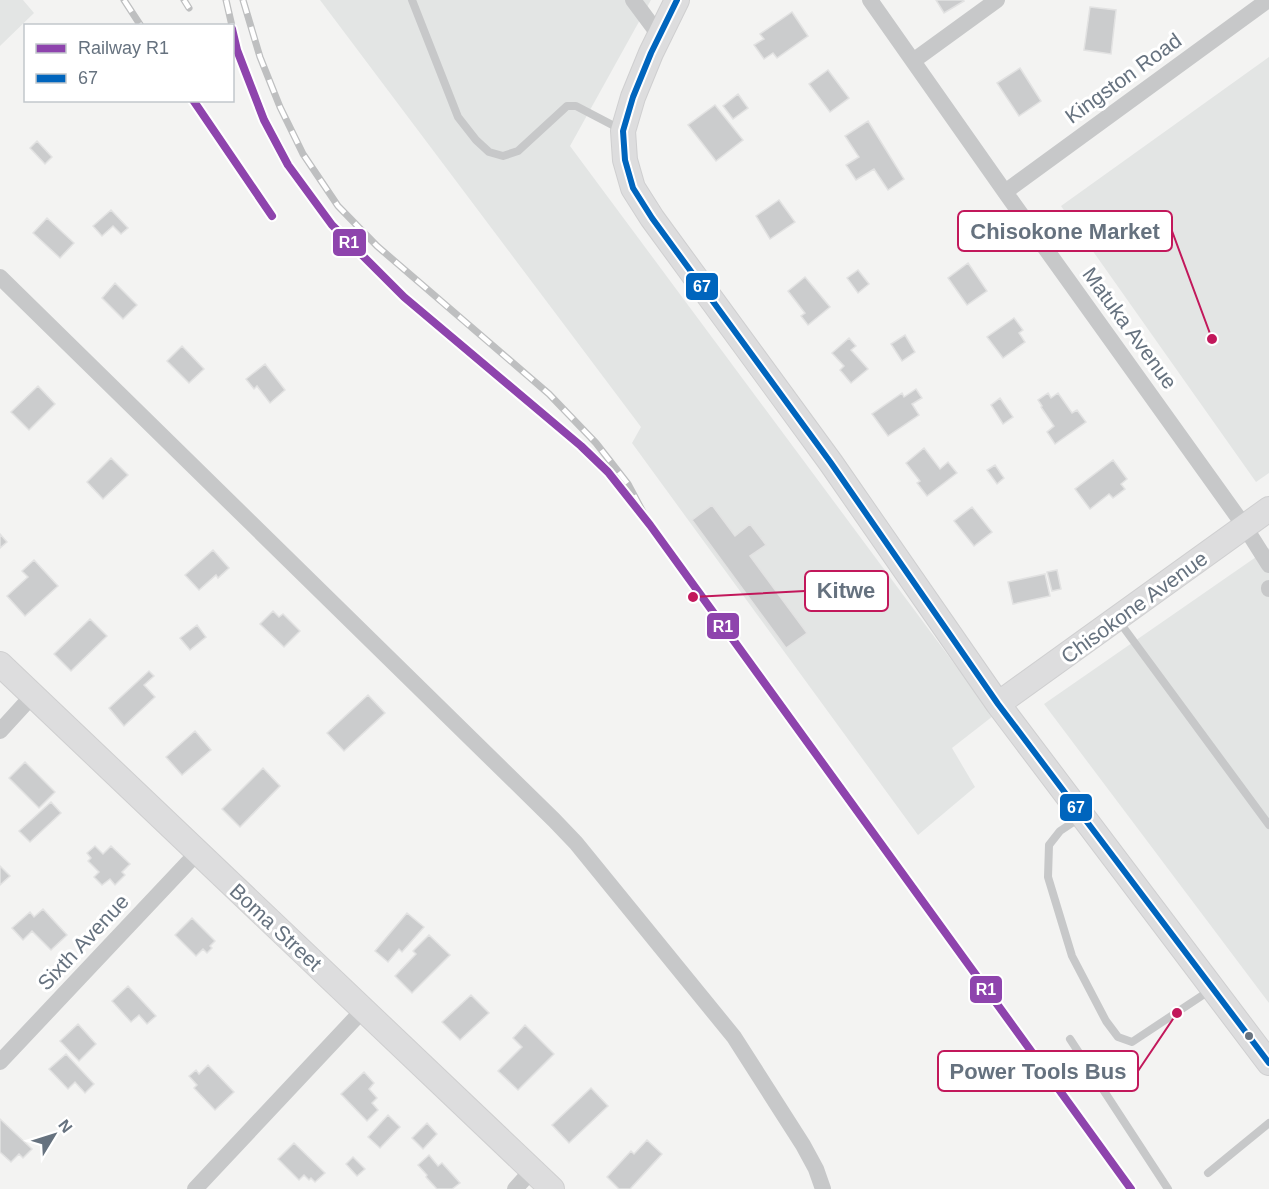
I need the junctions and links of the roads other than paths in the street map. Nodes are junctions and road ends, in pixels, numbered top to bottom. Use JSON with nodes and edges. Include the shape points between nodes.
{"nodes":[{"id":1,"x":412,"y":0,"type":"edge"},
{"id":2,"x":633,"y":0,"type":"edge"},
{"id":3,"x":677,"y":0,"type":"edge"},
{"id":4,"x":870,"y":0,"type":"edge"},
{"id":5,"x":997,"y":0,"type":"edge"},
{"id":6,"x":1268,"y":0,"type":"edge"},
{"id":7,"x":659,"y":35,"type":"junction"},
{"id":8,"x":913,"y":61,"type":"junction"},
{"id":9,"x":623,"y":131,"type":"junction"},
{"id":10,"x":1005,"y":192,"type":"junction"},
{"id":11,"x":0,"y":277,"type":"edge"},
{"id":12,"x":1269,"y":509,"type":"edge"},
{"id":13,"x":1245,"y":527,"type":"junction"},
{"id":14,"x":1269,"y":565,"type":"edge"},
{"id":15,"x":1117,"y":619,"type":"junction"},
{"id":16,"x":0,"y":664,"type":"edge"},
{"id":17,"x":33,"y":695,"type":"junction"},
{"id":18,"x":998,"y":704,"type":"junction"},
{"id":19,"x":0,"y":731,"type":"edge"},
{"id":20,"x":1082,"y":816,"type":"junction"},
{"id":21,"x":1269,"y":825,"type":"edge"},
{"id":22,"x":197,"y":853,"type":"junction"},
{"id":23,"x":1213,"y":988,"type":"junction"},
{"id":24,"x":363,"y":1010,"type":"junction"},
{"id":25,"x":1070,"y":1040,"type":"dead end"},
{"id":26,"x":0,"y":1062,"type":"edge"},
{"id":27,"x":1269,"y":1063,"type":"edge"},
{"id":28,"x":1269,"y":1123,"type":"edge"},
{"id":29,"x":532,"y":1170,"type":"junction"},
{"id":30,"x":1208,"y":1173,"type":"dead end"},
{"id":31,"x":195,"y":1189,"type":"edge"},
{"id":32,"x":515,"y":1189,"type":"edge"},
{"id":33,"x":552,"y":1189,"type":"edge"},
{"id":34,"x":824,"y":1189,"type":"edge"},
{"id":35,"x":1168,"y":1189,"type":"edge"}],
"edges":[{"from":1,"to":9,"type":"lane","via":[[458,117],[489,152],[503,156],[518,151],[567,106],[576,106]]},
{"from":2,"to":7,"type":"street"},
{"from":3,"to":7,"type":"main road"},
{"from":4,"to":8,"type":"street","name":"Matuka Avenue"},
{"from":5,"to":8,"type":"street"},
{"from":6,"to":10,"type":"street","name":"Kingston Road"},
{"from":7,"to":9,"type":"main road"},
{"from":8,"to":10,"type":"street","name":"Matuka Avenue"},
{"from":9,"to":18,"type":"main road","via":[[625,160],[633,188],[652,218],[831,463]]},
{"from":10,"to":13,"type":"street","name":"Matuka Avenue"},
{"from":11,"to":34,"type":"street","via":[[576,843],[734,1037],[803,1145]]},
{"from":12,"to":13,"type":"main road","name":"Chisokone Avenue"},
{"from":13,"to":14,"type":"street","name":"Matuka Avenue"},
{"from":13,"to":15,"type":"main road","name":"Chisokone Avenue"},
{"from":15,"to":18,"type":"main road","name":"Chisokone Avenue"},
{"from":15,"to":21,"type":"lane"},
{"from":16,"to":17,"type":"main road","name":"Boma Street"},
{"from":17,"to":19,"type":"street"},
{"from":17,"to":22,"type":"main road","name":"Boma Street"},
{"from":18,"to":20,"type":"main road"},
{"from":20,"to":23,"type":"main road"},
{"from":20,"to":23,"type":"lane","via":[[1060,831],[1049,845],[1048,877],[1072,956],[1106,1021],[1118,1036],[1132,1042]]},
{"from":22,"to":24,"type":"main road","name":"Boma Street"},
{"from":22,"to":26,"type":"street","name":"Sixth Avenue"},
{"from":23,"to":27,"type":"main road"},
{"from":24,"to":29,"type":"main road","name":"Boma Street"},
{"from":24,"to":31,"type":"street"},
{"from":25,"to":35,"type":"lane"},
{"from":28,"to":30,"type":"lane"},
{"from":29,"to":32,"type":"street"},
{"from":29,"to":33,"type":"main road","name":"Boma Street"}]}
